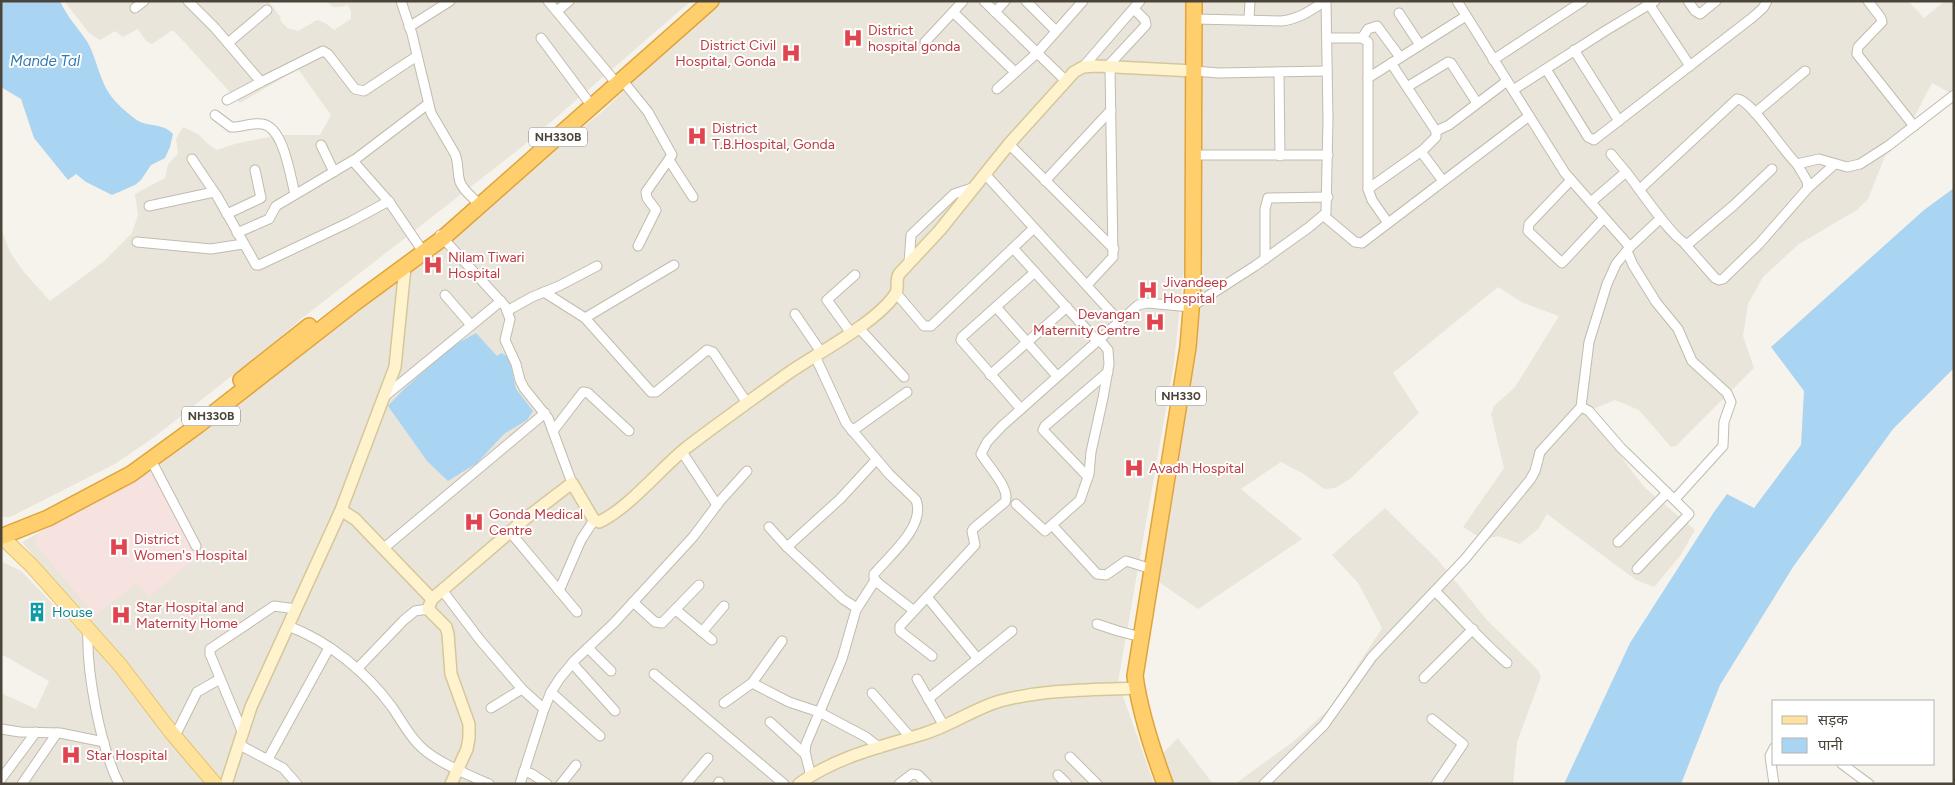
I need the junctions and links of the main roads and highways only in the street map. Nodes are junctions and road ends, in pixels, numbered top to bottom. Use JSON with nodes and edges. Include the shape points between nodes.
{"nodes":[{"id":1,"x":1194,"y":1,"type":"edge"},
{"id":2,"x":702,"y":2,"type":"edge"},
{"id":3,"x":618,"y":80,"type":"junction"},
{"id":4,"x":440,"y":236,"type":"junction"},
{"id":5,"x":422,"y":250,"type":"junction"},
{"id":6,"x":2,"y":537,"type":"edge"},
{"id":7,"x":1160,"y":782,"type":"edge"},
{"id":8,"x":215,"y":784,"type":"edge"}],
"edges":[{"from":1,"to":7,"type":"highway","number":"NH330","via":[[1193,286],[1188,347],[1135,676]]},
{"from":2,"to":3,"type":"highway","number":"NH330B"},
{"from":3,"to":4,"type":"highway","number":"NH330B"},
{"from":3,"to":4,"type":"highway","number":"NH330B","via":[[588,101]]},
{"from":4,"to":5,"type":"highway","number":"NH330B"},
{"from":5,"to":6,"type":"highway","number":"NH330B","via":[[305,330],[150,450],[26,519]]},
{"from":5,"to":6,"type":"highway","number":"NH330B","via":[[406,267],[131,474],[48,518]]},
{"from":6,"to":8,"type":"main road","via":[[126,672]]}]}
